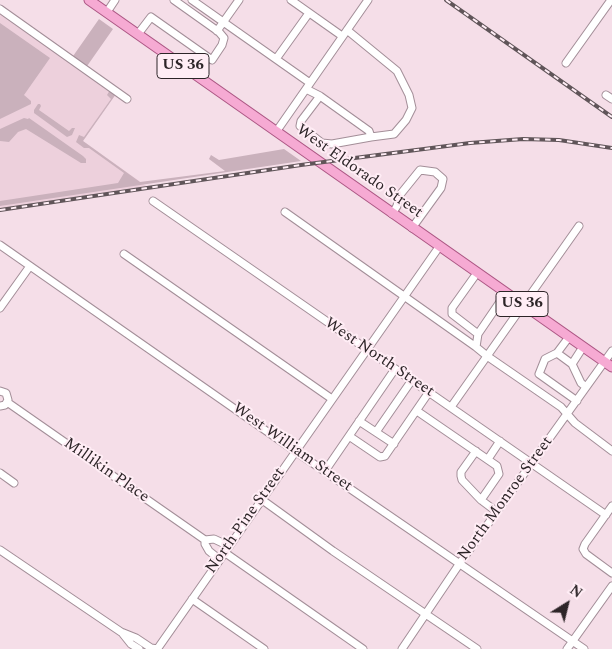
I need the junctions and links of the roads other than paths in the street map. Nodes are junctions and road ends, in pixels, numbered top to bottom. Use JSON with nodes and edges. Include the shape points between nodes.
{"nodes":[{"id":1,"x":89,"y":0,"type":"edge"},
{"id":2,"x":115,"y":0,"type":"edge"},
{"id":3,"x":174,"y":0,"type":"edge"},
{"id":4,"x":192,"y":0,"type":"edge"},
{"id":5,"x":239,"y":0,"type":"edge"},
{"id":6,"x":291,"y":0,"type":"edge"},
{"id":7,"x":368,"y":0,"type":"edge"},
{"id":8,"x":611,"y":0,"type":"edge"},
{"id":9,"x":0,"y":9,"type":"edge"},
{"id":10,"x":107,"y":12,"type":"junction"},
{"id":11,"x":309,"y":13,"type":"junction"},
{"id":12,"x":224,"y":22,"type":"junction"},
{"id":13,"x":217,"y":31,"type":"junction"},
{"id":14,"x":345,"y":33,"type":"junction"},
{"id":15,"x":138,"y":34,"type":"junction"},
{"id":16,"x":276,"y":59,"type":"junction"},
{"id":17,"x":566,"y":63,"type":"dead end"},
{"id":18,"x":308,"y":86,"type":"junction"},
{"id":19,"x":320,"y":96,"type":"junction"},
{"id":20,"x":127,"y":98,"type":"dead end"},
{"id":21,"x":276,"y":132,"type":"junction"},
{"id":22,"x":371,"y":137,"type":"junction"},
{"id":23,"x":152,"y":201,"type":"dead end"},
{"id":24,"x":285,"y":212,"type":"dead end"},
{"id":25,"x":392,"y":214,"type":"junction"},
{"id":26,"x":579,"y":226,"type":"dead end"},
{"id":27,"x":412,"y":228,"type":"junction"},
{"id":28,"x":0,"y":245,"type":"edge"},
{"id":29,"x":439,"y":247,"type":"junction"},
{"id":30,"x":124,"y":254,"type":"dead end"},
{"id":31,"x":30,"y":266,"type":"junction"},
{"id":32,"x":477,"y":273,"type":"junction"},
{"id":33,"x":506,"y":293,"type":"junction"},
{"id":34,"x":404,"y":297,"type":"junction"},
{"id":35,"x":523,"y":305,"type":"junction"},
{"id":36,"x":0,"y":308,"type":"edge"},
{"id":37,"x":478,"y":334,"type":"junction"},
{"id":38,"x":569,"y":337,"type":"junction"},
{"id":39,"x":476,"y":347,"type":"junction"},
{"id":40,"x":583,"y":347,"type":"junction"},
{"id":41,"x":367,"y":350,"type":"junction"},
{"id":42,"x":612,"y":351,"type":"edge"},
{"id":43,"x":557,"y":353,"type":"junction"},
{"id":44,"x":487,"y":356,"type":"junction"},
{"id":45,"x":572,"y":364,"type":"junction"},
{"id":46,"x":608,"y":364,"type":"edge"},
{"id":47,"x":396,"y":369,"type":"junction"},
{"id":48,"x":412,"y":380,"type":"junction"},
{"id":49,"x":586,"y":387,"type":"junction"},
{"id":50,"x":0,"y":391,"type":"edge"},
{"id":51,"x":429,"y":392,"type":"junction"},
{"id":52,"x":332,"y":399,"type":"junction"},
{"id":53,"x":577,"y":401,"type":"junction"},
{"id":54,"x":7,"y":402,"type":"junction"},
{"id":55,"x":0,"y":406,"type":"edge"},
{"id":56,"x":451,"y":407,"type":"junction"},
{"id":57,"x":417,"y":411,"type":"junction"},
{"id":58,"x":568,"y":414,"type":"junction"},
{"id":59,"x":359,"y":421,"type":"junction"},
{"id":60,"x":376,"y":432,"type":"junction"},
{"id":61,"x":349,"y":436,"type":"junction"},
{"id":62,"x":500,"y":441,"type":"junction"},
{"id":63,"x":394,"y":444,"type":"junction"},
{"id":64,"x":295,"y":451,"type":"junction"},
{"id":65,"x":476,"y":451,"type":"junction"},
{"id":66,"x":612,"y":451,"type":"edge"},
{"id":67,"x":488,"y":460,"type":"junction"},
{"id":68,"x":532,"y":463,"type":"junction"},
{"id":69,"x":325,"y":471,"type":"junction"},
{"id":70,"x":0,"y":473,"type":"edge"},
{"id":71,"x":14,"y":483,"type":"dead end"},
{"id":72,"x":261,"y":499,"type":"junction"},
{"id":73,"x":481,"y":500,"type":"junction"},
{"id":74,"x":612,"y":506,"type":"edge"},
{"id":75,"x":497,"y":512,"type":"junction"},
{"id":76,"x":606,"y":515,"type":"junction"},
{"id":77,"x":205,"y":540,"type":"junction"},
{"id":78,"x":226,"y":549,"type":"junction"},
{"id":79,"x":0,"y":550,"type":"edge"},
{"id":80,"x":219,"y":559,"type":"junction"},
{"id":81,"x":460,"y":563,"type":"junction"},
{"id":82,"x":612,"y":573,"type":"edge"},
{"id":83,"x":612,"y":586,"type":"edge"},
{"id":84,"x":192,"y":599,"type":"junction"},
{"id":85,"x":426,"y":615,"type":"junction"},
{"id":86,"x":121,"y":632,"type":"junction"},
{"id":87,"x":573,"y":641,"type":"junction"},
{"id":88,"x":139,"y":649,"type":"edge"},
{"id":89,"x":154,"y":649,"type":"edge"},
{"id":90,"x":264,"y":649,"type":"edge"},
{"id":91,"x":363,"y":649,"type":"edge"},
{"id":92,"x":402,"y":649,"type":"edge"},
{"id":93,"x":477,"y":649,"type":"edge"},
{"id":94,"x":567,"y":649,"type":"edge"},
{"id":95,"x":584,"y":649,"type":"edge"}],
"edges":[{"from":1,"to":10,"type":"main road","name":"West Eldorado Street","number":"US 36"},
{"from":2,"to":10,"type":"street"},
{"from":3,"to":13,"type":"street"},
{"from":4,"to":12,"type":"street"},
{"from":5,"to":12,"type":"street"},
{"from":6,"to":11,"type":"street"},
{"from":7,"to":14,"type":"street"},
{"from":8,"to":17,"type":"street"},
{"from":9,"to":20,"type":"street"},
{"from":10,"to":15,"type":"main road","name":"West Eldorado Street","number":"US 36"},
{"from":11,"to":14,"type":"street"},
{"from":11,"to":16,"type":"street"},
{"from":12,"to":13,"type":"street"},
{"from":12,"to":16,"type":"street"},
{"from":13,"to":15,"type":"street","via":[[224,38],[212,60],[151,17]]},
{"from":14,"to":18,"type":"street"},
{"from":14,"to":22,"type":"street","via":[[397,71],[409,95],[412,108],[394,134]]},
{"from":15,"to":21,"type":"main road","name":"West Eldorado Street","number":"US 36"},
{"from":16,"to":18,"type":"street"},
{"from":18,"to":19,"type":"street"},
{"from":18,"to":21,"type":"street"},
{"from":19,"to":22,"type":"street","via":[[369,131]]},
{"from":19,"to":22,"type":"street","via":[[300,126],[322,143]]},
{"from":21,"to":25,"type":"main road","name":"West Eldorado Street","number":"US 36"},
{"from":23,"to":41,"type":"street","name":"West North Street"},
{"from":24,"to":34,"type":"street"},
{"from":25,"to":27,"type":"main road","name":"West Eldorado Street","number":"US 36"},
{"from":25,"to":27,"type":"street","via":[[399,196],[420,170],[435,172],[443,179],[441,188]]},
{"from":26,"to":35,"type":"street"},
{"from":27,"to":29,"type":"main road","name":"West Eldorado Street","number":"US 36"},
{"from":28,"to":31,"type":"street","name":"West William Street"},
{"from":29,"to":32,"type":"main road","name":"West Eldorado Street","number":"US 36"},
{"from":29,"to":34,"type":"street","name":"North Pine Street"},
{"from":30,"to":52,"type":"street"},
{"from":31,"to":36,"type":"street"},
{"from":31,"to":64,"type":"street","name":"West William Street"},
{"from":32,"to":33,"type":"main road","name":"West Eldorado Street","number":"US 36"},
{"from":32,"to":37,"type":"street","via":[[452,308],[452,314]]},
{"from":33,"to":35,"type":"main road","name":"West Eldorado Street","number":"US 36"},
{"from":33,"to":37,"type":"street"},
{"from":34,"to":39,"type":"street"},
{"from":34,"to":41,"type":"street","name":"North Pine Street"},
{"from":35,"to":38,"type":"main road","name":"West Eldorado Street","number":"US 36"},
{"from":35,"to":44,"type":"street"},
{"from":37,"to":39,"type":"street"},
{"from":38,"to":40,"type":"main road","name":"West Eldorado Street","number":"US 36"},
{"from":38,"to":43,"type":"street"},
{"from":39,"to":44,"type":"street"},
{"from":40,"to":45,"type":"street"},
{"from":40,"to":46,"type":"main road","name":"West Eldorado Street","number":"US 36"},
{"from":41,"to":47,"type":"street","name":"West North Street"},
{"from":41,"to":52,"type":"street","name":"North Pine Street"},
{"from":42,"to":46,"type":"street","name":"North Monroe Street"},
{"from":43,"to":45,"type":"street"},
{"from":43,"to":53,"type":"street","via":[[545,359],[539,374]]},
{"from":44,"to":56,"type":"street"},
{"from":44,"to":58,"type":"street"},
{"from":45,"to":49,"type":"street"},
{"from":46,"to":49,"type":"street","name":"North Monroe Street"},
{"from":47,"to":48,"type":"street","name":"West North Street"},
{"from":47,"to":59,"type":"street"},
{"from":48,"to":51,"type":"street","name":"West North Street"},
{"from":48,"to":60,"type":"street"},
{"from":49,"to":53,"type":"street","name":"North Monroe Street"},
{"from":50,"to":54,"type":"street","name":"Millikin Place","via":[[7,395]]},
{"from":51,"to":56,"type":"street","name":"West North Street"},
{"from":51,"to":57,"type":"street"},
{"from":52,"to":64,"type":"street","name":"North Pine Street"},
{"from":53,"to":58,"type":"street","name":"North Monroe Street"},
{"from":54,"to":55,"type":"street"},
{"from":54,"to":77,"type":"street","name":"Millikin Place"},
{"from":56,"to":62,"type":"street","name":"West North Street"},
{"from":57,"to":63,"type":"street"},
{"from":57,"to":65,"type":"street"},
{"from":58,"to":66,"type":"street"},
{"from":58,"to":68,"type":"street","name":"North Monroe Street"},
{"from":59,"to":60,"type":"street"},
{"from":59,"to":61,"type":"street"},
{"from":60,"to":63,"type":"street"},
{"from":61,"to":63,"type":"street","via":[[380,456],[385,456]]},
{"from":61,"to":69,"type":"street"},
{"from":62,"to":67,"type":"street"},
{"from":62,"to":68,"type":"street","name":"West North Street"},
{"from":64,"to":69,"type":"street","name":"West William Street"},
{"from":64,"to":72,"type":"street","name":"North Pine Street"},
{"from":65,"to":67,"type":"street"},
{"from":65,"to":73,"type":"street","via":[[460,476]]},
{"from":67,"to":73,"type":"street","via":[[497,466],[499,474]]},
{"from":68,"to":75,"type":"street","name":"North Monroe Street"},
{"from":68,"to":76,"type":"street","name":"West North Street"},
{"from":69,"to":81,"type":"street","name":"West William Street"},
{"from":70,"to":71,"type":"street"},
{"from":72,"to":78,"type":"street","name":"North Pine Street"},
{"from":72,"to":85,"type":"street"},
{"from":73,"to":75,"type":"street"},
{"from":74,"to":76,"type":"street"},
{"from":75,"to":81,"type":"street","name":"North Monroe Street"},
{"from":76,"to":82,"type":"street","via":[[583,549]]},
{"from":77,"to":78,"type":"street","name":"Millikin Place","via":[[219,540]]},
{"from":77,"to":80,"type":"street","name":"Millikin Place","via":[[209,551]]},
{"from":78,"to":80,"type":"street","name":"North Pine Street"},
{"from":78,"to":91,"type":"street","name":"Millikin Place"},
{"from":79,"to":86,"type":"street"},
{"from":80,"to":84,"type":"street","name":"North Pine Street"},
{"from":81,"to":85,"type":"street","name":"North Monroe Street"},
{"from":81,"to":87,"type":"street","name":"West William Street"},
{"from":83,"to":87,"type":"street"},
{"from":84,"to":89,"type":"street","name":"North Pine Street"},
{"from":84,"to":90,"type":"street"},
{"from":85,"to":92,"type":"street","name":"North Monroe Street"},
{"from":85,"to":93,"type":"street"},
{"from":86,"to":88,"type":"street"},
{"from":86,"to":89,"type":"street"},
{"from":87,"to":94,"type":"street"},
{"from":87,"to":95,"type":"street","name":"West William Street"}]}
